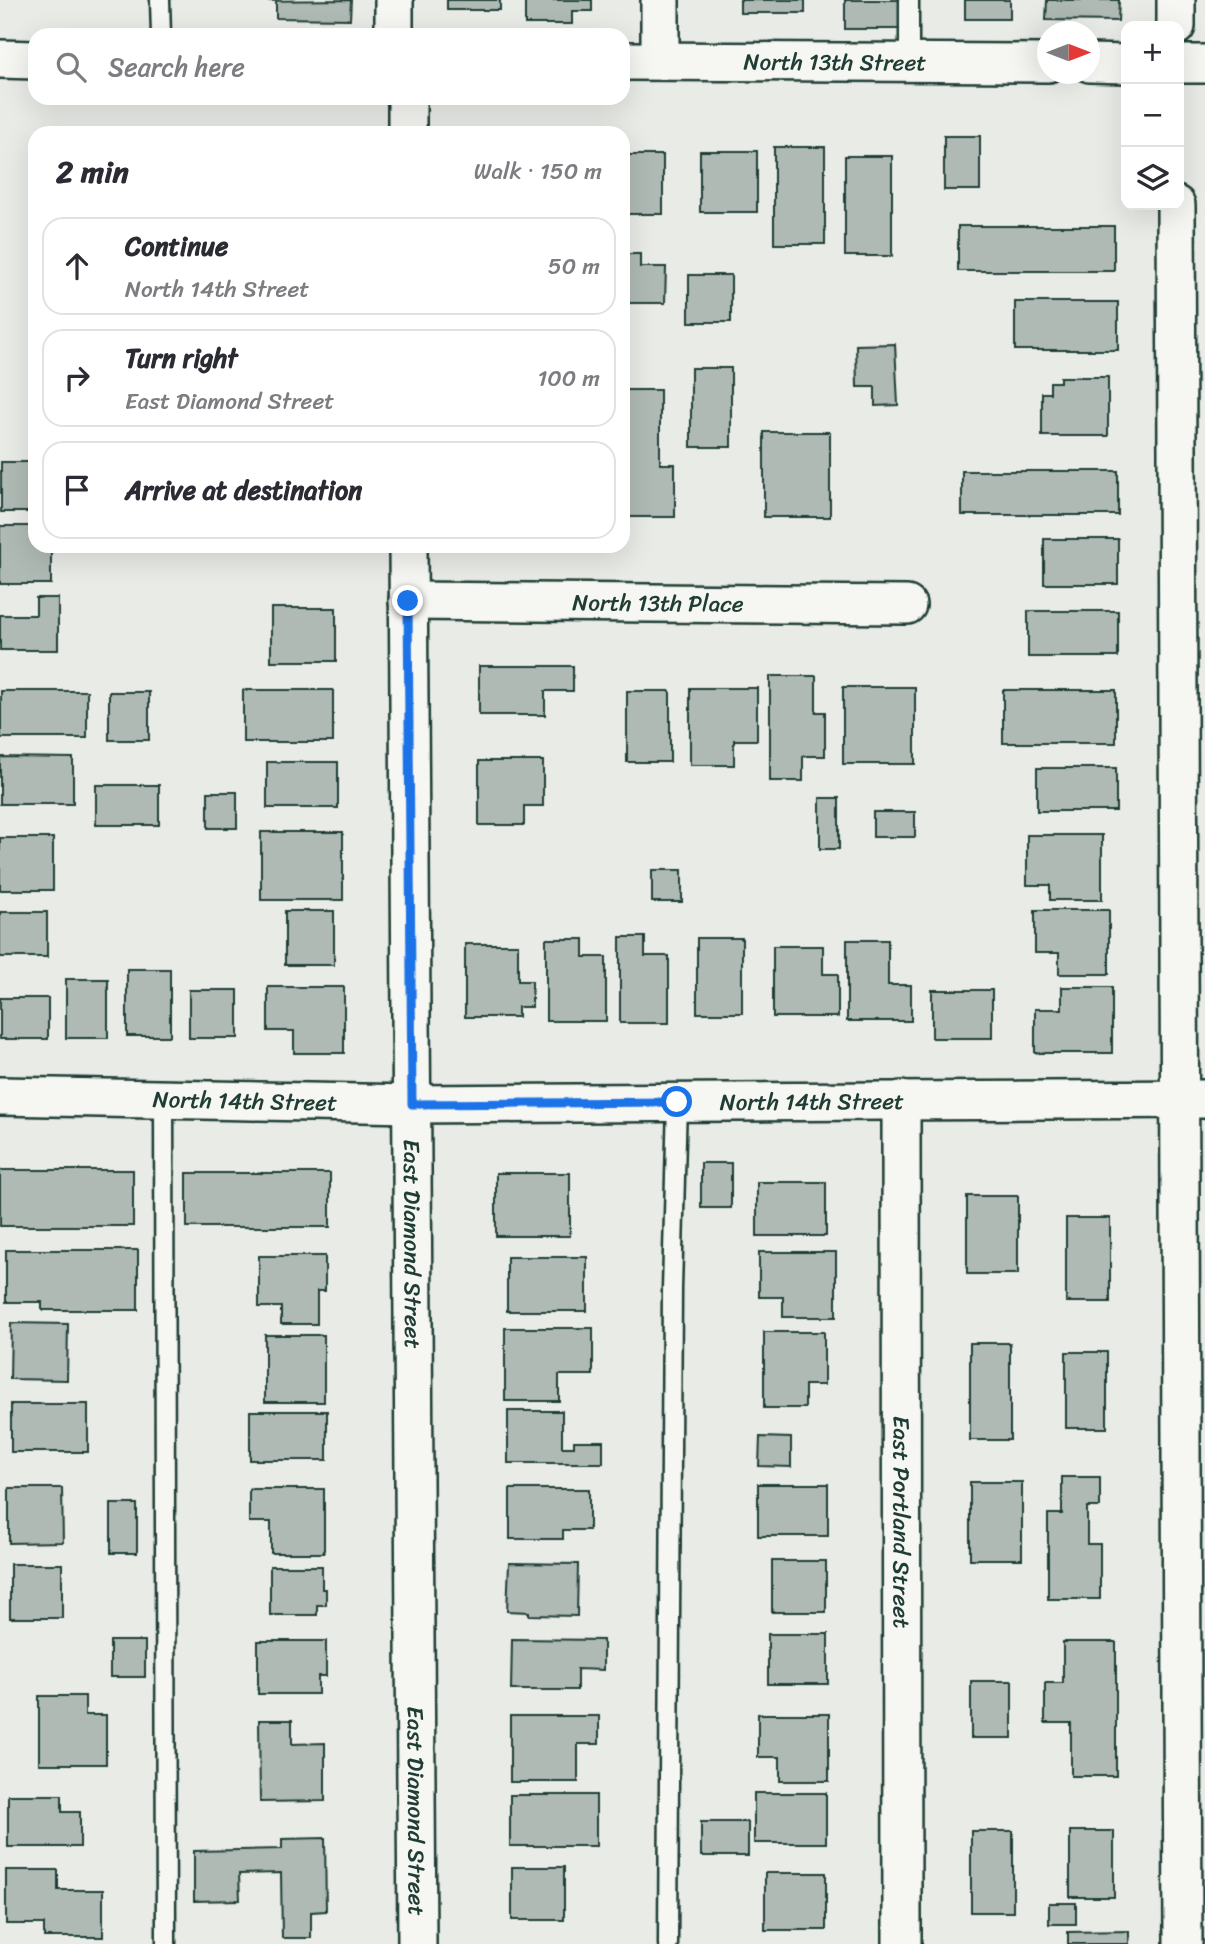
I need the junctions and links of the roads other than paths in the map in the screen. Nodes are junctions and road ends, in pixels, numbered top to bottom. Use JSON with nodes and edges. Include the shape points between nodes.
{"nodes":[{"id":1,"x":160,"y":0,"type":"edge"},
{"id":2,"x":394,"y":0,"type":"edge"},
{"id":3,"x":660,"y":0,"type":"edge"},
{"id":4,"x":909,"y":0,"type":"edge"},
{"id":5,"x":1176,"y":0,"type":"edge"},
{"id":6,"x":1176,"y":21,"type":"edge"},
{"id":7,"x":161,"y":28,"type":"edge"},
{"id":8,"x":394,"y":28,"type":"edge"},
{"id":9,"x":0,"y":59,"type":"edge"},
{"id":10,"x":28,"y":60,"type":"edge"},
{"id":11,"x":630,"y":61,"type":"edge"},
{"id":12,"x":660,"y":61,"type":"junction"},
{"id":13,"x":909,"y":62,"type":"junction"},
{"id":14,"x":1037,"y":63,"type":"edge"},
{"id":15,"x":1100,"y":63,"type":"edge"},
{"id":16,"x":1121,"y":64,"type":"edge"},
{"id":17,"x":1184,"y":64,"type":"edge"},
{"id":18,"x":1205,"y":64,"type":"edge"},
{"id":19,"x":407,"y":105,"type":"edge"},
{"id":20,"x":407,"y":126,"type":"edge"},
{"id":21,"x":1176,"y":210,"type":"edge"},
{"id":22,"x":408,"y":553,"type":"edge"},
{"id":23,"x":408,"y":601,"type":"junction"},
{"id":24,"x":907,"y":605,"type":"dead end"},
{"id":25,"x":0,"y":1096,"type":"edge"},
{"id":26,"x":164,"y":1099,"type":"junction"},
{"id":27,"x":1192,"y":1099,"type":"edge"},
{"id":28,"x":901,"y":1100,"type":"junction"},
{"id":29,"x":677,"y":1102,"type":"junction"},
{"id":30,"x":412,"y":1104,"type":"junction"},
{"id":31,"x":166,"y":1944,"type":"edge"},
{"id":32,"x":416,"y":1944,"type":"edge"},
{"id":33,"x":668,"y":1944,"type":"edge"},
{"id":34,"x":902,"y":1944,"type":"edge"},
{"id":35,"x":1183,"y":1944,"type":"edge"}],
"edges":[{"from":1,"to":7,"type":"lane"},
{"from":2,"to":8,"type":"street"},
{"from":3,"to":12,"type":"street"},
{"from":4,"to":13,"type":"lane"},
{"from":5,"to":6,"type":"street"},
{"from":9,"to":10,"type":"street"},
{"from":11,"to":12,"type":"street","name":"North 13th Street"},
{"from":12,"to":13,"type":"street","name":"North 13th Street"},
{"from":13,"to":14,"type":"street","name":"North 13th Street"},
{"from":15,"to":16,"type":"street"},
{"from":17,"to":18,"type":"street"},
{"from":19,"to":20,"type":"street"},
{"from":21,"to":27,"type":"street"},
{"from":22,"to":23,"type":"street","name":"East Diamond Street"},
{"from":23,"to":24,"type":"street","name":"North 13th Place"},
{"from":23,"to":30,"type":"street","name":"East Diamond Street"},
{"from":25,"to":26,"type":"street","name":"North 14th Street"},
{"from":26,"to":30,"type":"street","name":"North 14th Street"},
{"from":26,"to":31,"type":"lane"},
{"from":27,"to":28,"type":"street","name":"North 14th Street"},
{"from":27,"to":35,"type":"street"},
{"from":28,"to":29,"type":"street","name":"North 14th Street"},
{"from":28,"to":34,"type":"street","name":"East Portland Street"},
{"from":29,"to":30,"type":"street","name":"North 14th Street"},
{"from":29,"to":33,"type":"lane"},
{"from":30,"to":32,"type":"street","name":"East Diamond Street"}]}
